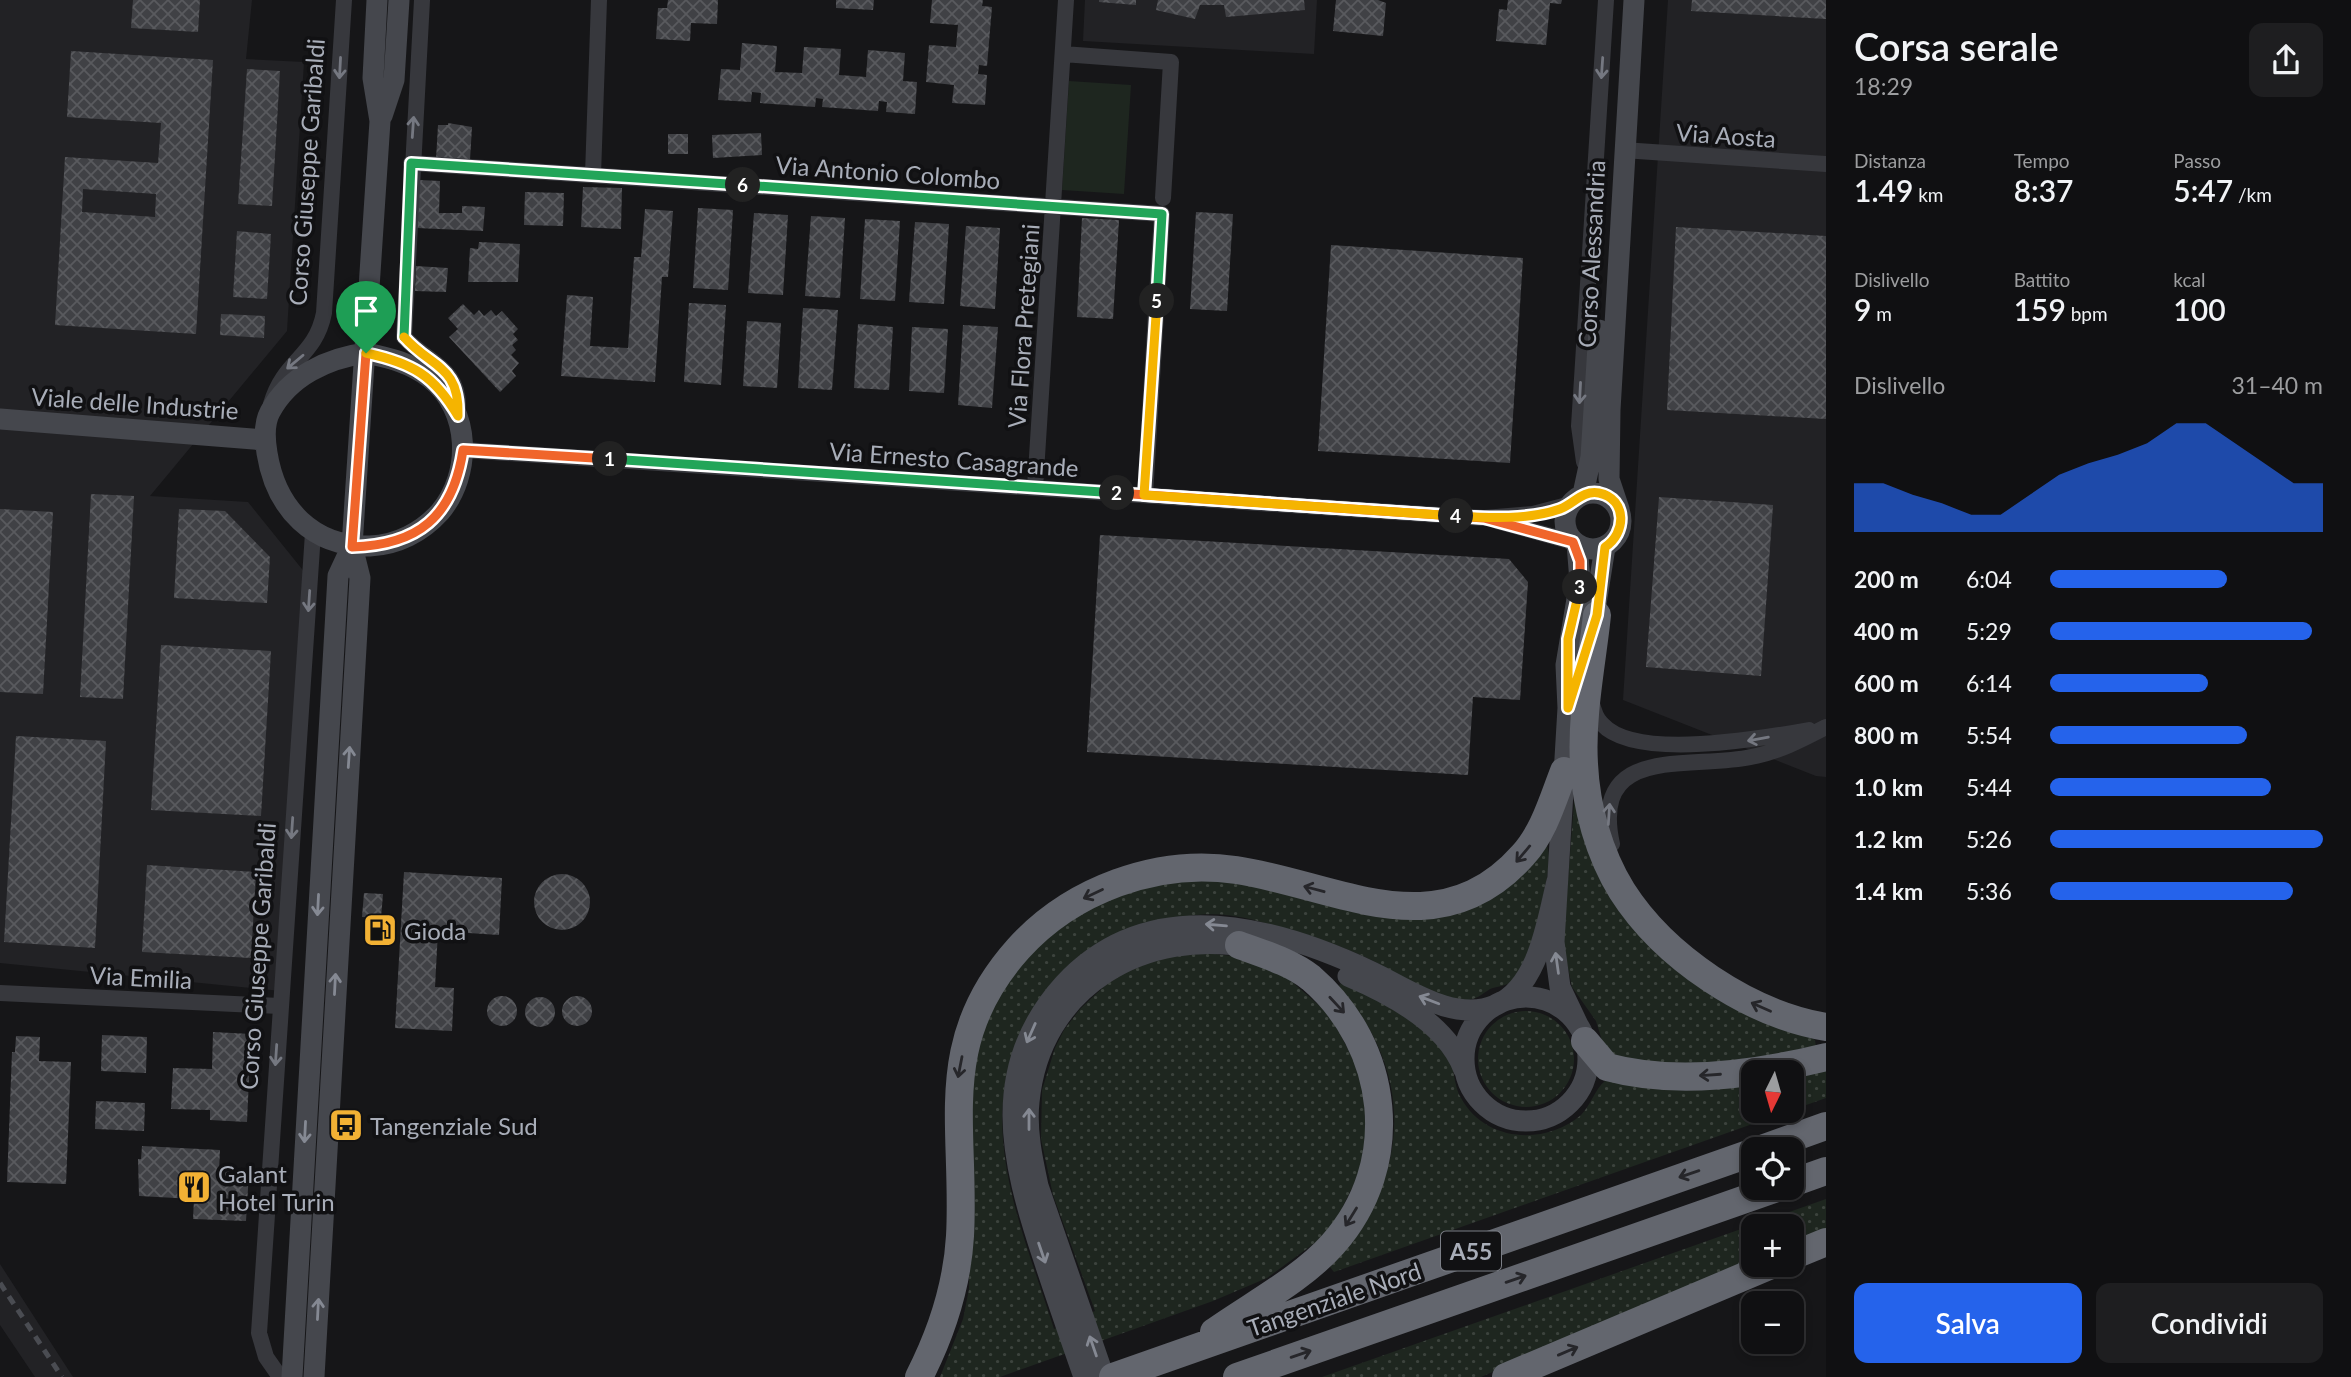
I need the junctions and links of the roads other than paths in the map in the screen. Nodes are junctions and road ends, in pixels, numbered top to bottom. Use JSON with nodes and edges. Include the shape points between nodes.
{"nodes":[{"id":1,"x":344,"y":0,"type":"edge"},
{"id":2,"x":377,"y":0,"type":"edge"},
{"id":3,"x":400,"y":0,"type":"edge"},
{"id":4,"x":422,"y":0,"type":"edge"},
{"id":5,"x":599,"y":0,"type":"edge"},
{"id":6,"x":1066,"y":0,"type":"edge"},
{"id":7,"x":1606,"y":0,"type":"edge"},
{"id":8,"x":1620,"y":0,"type":"edge"},
{"id":9,"x":1634,"y":0,"type":"edge"},
{"id":10,"x":1063,"y":54,"type":"junction"},
{"id":11,"x":380,"y":121,"type":"junction"},
{"id":12,"x":1623,"y":150,"type":"junction"},
{"id":13,"x":411,"y":163,"type":"junction"},
{"id":14,"x":1826,"y":164,"type":"edge"},
{"id":15,"x":593,"y":175,"type":"junction"},
{"id":16,"x":1053,"y":206,"type":"junction"},
{"id":17,"x":1163,"y":206,"type":"junction"},
{"id":18,"x":366,"y":353,"type":"junction"},
{"id":19,"x":269,"y":413,"type":"junction"},
{"id":20,"x":458,"y":416,"type":"junction"},
{"id":21,"x":0,"y":419,"type":"edge"},
{"id":22,"x":265,"y":440,"type":"junction"},
{"id":23,"x":463,"y":450,"type":"junction"},
{"id":24,"x":1035,"y":488,"type":"junction"},
{"id":25,"x":1580,"y":491,"type":"junction"},
{"id":26,"x":1144,"y":495,"type":"junction"},
{"id":27,"x":1619,"y":509,"type":"junction"},
{"id":28,"x":1484,"y":518,"type":"junction"},
{"id":29,"x":313,"y":533,"type":"junction"},
{"id":30,"x":1575,"y":543,"type":"junction"},
{"id":31,"x":352,"y":547,"type":"junction"},
{"id":32,"x":1605,"y":547,"type":"junction"},
{"id":33,"x":1597,"y":615,"type":"junction"},
{"id":34,"x":1590,"y":687,"type":"junction"},
{"id":35,"x":1568,"y":708,"type":"junction"},
{"id":36,"x":1826,"y":727,"type":"edge"},
{"id":37,"x":1564,"y":771,"type":"junction"},
{"id":38,"x":1557,"y":881,"type":"junction"},
{"id":39,"x":1667,"y":941,"type":"junction"},
{"id":40,"x":1239,"y":945,"type":"junction"},
{"id":41,"x":0,"y":993,"type":"edge"},
{"id":42,"x":1496,"y":1005,"type":"junction"},
{"id":43,"x":279,"y":1006,"type":"junction"},
{"id":44,"x":1826,"y":1027,"type":"edge"},
{"id":45,"x":1582,"y":1034,"type":"junction"},
{"id":46,"x":1826,"y":1057,"type":"edge"},
{"id":47,"x":1464,"y":1070,"type":"junction"},
{"id":48,"x":1826,"y":1126,"type":"edge"},
{"id":49,"x":1795,"y":1137,"type":"edge"},
{"id":50,"x":1741,"y":1157,"type":"edge"},
{"id":51,"x":1826,"y":1171,"type":"edge"},
{"id":52,"x":1804,"y":1179,"type":"edge"},
{"id":53,"x":1743,"y":1200,"type":"edge"},
{"id":54,"x":1826,"y":1242,"type":"edge"},
{"id":55,"x":1804,"y":1251,"type":"edge"},
{"id":56,"x":1743,"y":1277,"type":"edge"},
{"id":57,"x":1073,"y":1317,"type":"junction"},
{"id":58,"x":1189,"y":1350,"type":"junction"},
{"id":59,"x":279,"y":1377,"type":"edge"},
{"id":60,"x":292,"y":1377,"type":"edge"},
{"id":61,"x":314,"y":1377,"type":"edge"},
{"id":62,"x":919,"y":1377,"type":"edge"},
{"id":63,"x":1084,"y":1377,"type":"edge"},
{"id":64,"x":1104,"y":1377,"type":"edge"},
{"id":65,"x":1113,"y":1377,"type":"edge"},
{"id":66,"x":1237,"y":1377,"type":"edge"},
{"id":67,"x":1506,"y":1377,"type":"edge"}],
"edges":[{"from":1,"to":19,"type":"street","name":"Corso Giuseppe Garibaldi","one_way":true,"via":[[324,313],[320,334],[280,379]]},
{"from":2,"to":11,"type":"street","via":[[373,78]]},
{"from":3,"to":11,"type":"street","via":[[394,80]]},
{"from":13,"to":4,"type":"street","name":"Corso Giuseppe Garibaldi","one_way":true},
{"from":5,"to":15,"type":"street"},
{"from":6,"to":10,"type":"street","name":"Via Flora Pretegiani"},
{"from":7,"to":25,"type":"street","name":"Corso Alessandria","one_way":true,"via":[[1579,426]]},
{"from":8,"to":25,"type":"street","via":[[1591,457]]},
{"from":9,"to":12,"type":"street","name":"Corso Alessandria"},
{"from":10,"to":16,"type":"street","name":"Via Flora Pretegiani"},
{"from":10,"to":17,"type":"street","via":[[1171,62]]},
{"from":11,"to":18,"type":"street"},
{"from":12,"to":14,"type":"street","name":"Via Aosta"},
{"from":12,"to":27,"type":"street","name":"Corso Alessandria","via":[[1609,410],[1609,479]]},
{"from":13,"to":15,"type":"street","name":"Via Antonio Colombo"},
{"from":13,"to":20,"type":"street","name":"Corso Giuseppe Garibaldi","via":[[404,337],[442,365],[459,398]]},
{"from":15,"to":16,"type":"street","name":"Via Antonio Colombo"},
{"from":16,"to":17,"type":"street","name":"Via Antonio Colombo"},
{"from":16,"to":24,"type":"street","name":"Via Flora Pretegiani"},
{"from":17,"to":26,"type":"street"},
{"from":18,"to":19,"type":"street","name":"Corso Giuseppe Garibaldi","via":[[340,356],[313,368]]},
{"from":18,"to":20,"type":"street","name":"Corso Giuseppe Garibaldi","via":[[400,360],[431,378]]},
{"from":18,"to":31,"type":"street"},
{"from":19,"to":22,"type":"street","name":"Corso Giuseppe Garibaldi"},
{"from":20,"to":23,"type":"street","name":"Corso Giuseppe Garibaldi"},
{"from":21,"to":22,"type":"street","name":"Viale delle Industrie"},
{"from":22,"to":29,"type":"street","name":"Corso Giuseppe Garibaldi","via":[[281,499]]},
{"from":23,"to":24,"type":"street","name":"Via Ernesto Casagrande"},
{"from":23,"to":31,"type":"street","name":"Corso Giuseppe Garibaldi","via":[[459,477],[448,502],[431,522],[409,537],[383,546]]},
{"from":24,"to":26,"type":"street","name":"Via Ernesto Casagrande"},
{"from":25,"to":27,"type":"street","via":[[1600,493]]},
{"from":25,"to":28,"type":"street","name":"Via Ernesto Casagrande","via":[[1533,514]]},
{"from":25,"to":30,"type":"street","via":[[1564,523]]},
{"from":26,"to":28,"type":"street","name":"Via Ernesto Casagrande"},
{"from":27,"to":32,"type":"street","via":[[1621,526]]},
{"from":28,"to":30,"type":"street","name":"Via Ernesto Casagrande"},
{"from":29,"to":31,"type":"street","name":"Corso Giuseppe Garibaldi"},
{"from":29,"to":43,"type":"street","name":"Corso Giuseppe Garibaldi","one_way":true},
{"from":30,"to":32,"type":"street","via":[[1588,549]]},
{"from":30,"to":35,"type":"street","via":[[1580,581],[1568,639]]},
{"from":31,"to":60,"type":"street","one_way":true,"via":[[338,576]]},
{"from":61,"to":31,"type":"street","one_way":true,"via":[[360,578]]},
{"from":32,"to":33,"type":"street"},
{"from":33,"to":34,"type":"highway"},
{"from":33,"to":35,"type":"street"},
{"from":36,"to":34,"type":"street","one_way":true,"via":[[1737,743],[1633,739],[1601,724],[1594,713]]},
{"from":34,"to":39,"type":"highway","via":[[1584,762],[1596,831],[1622,891]]},
{"from":35,"to":37,"type":"street"},
{"from":39,"to":36,"type":"street","one_way":true,"via":[[1612,845],[1608,815],[1623,781],[1648,766],[1749,758],[1787,747]]},
{"from":37,"to":38,"type":"street"},
{"from":37,"to":62,"type":"highway","one_way":true,"via":[[1525,853],[1497,879],[1455,899],[1400,908],[1252,873],[1182,868],[1090,894],[1031,935],[1002,969],[979,1007],[960,1066],[956,1113],[958,1259],[949,1307]]},
{"from":38,"to":42,"type":"street","via":[[1534,960],[1521,984]]},
{"from":45,"to":38,"type":"street","one_way":true,"via":[[1560,987],[1556,963]]},
{"from":44,"to":39,"type":"highway","one_way":true,"via":[[1742,999]]},
{"from":40,"to":47,"type":"street","via":[[1321,965],[1383,994],[1437,1030],[1458,1053]]},
{"from":57,"to":40,"type":"street","one_way":true,"via":[[1031,1155],[1029,1100],[1041,1055],[1076,997],[1120,963],[1188,942]]},
{"from":40,"to":58,"type":"highway","one_way":true,"via":[[1309,976],[1344,1011],[1373,1074],[1378,1098],[1377,1155],[1360,1203],[1333,1243],[1296,1276]]},
{"from":41,"to":43,"type":"street","name":"Via Emilia"},
{"from":42,"to":45,"type":"street","via":[[1524,997],[1540,998],[1556,1004]]},
{"from":42,"to":47,"type":"street","via":[[1483,1013],[1469,1032]]},
{"from":42,"to":57,"type":"street","one_way":true,"via":[[1464,1009],[1441,1004],[1328,954],[1221,925],[1182,926],[1139,935],[1081,968],[1036,1021],[1021,1059],[1012,1104],[1018,1181]]},
{"from":43,"to":59,"type":"street","name":"Corso Giuseppe Garibaldi","one_way":true,"via":[[259,1332],[266,1357]]},
{"from":46,"to":45,"type":"highway","one_way":true,"via":[[1732,1074],[1647,1074],[1607,1067]]},
{"from":45,"to":47,"type":"street","via":[[1587,1068],[1578,1093],[1559,1112],[1533,1121],[1506,1118],[1483,1105]]},
{"from":48,"to":49,"type":"highway"},
{"from":50,"to":58,"type":"highway","name":"Tangenziale Nord","number":"A55","one_way":true},
{"from":51,"to":52,"type":"highway"},
{"from":66,"to":53,"type":"highway","name":"Tangenziale Nord","number":"A55","one_way":true},
{"from":54,"to":55,"type":"highway"},
{"from":67,"to":56,"type":"highway","one_way":true},
{"from":57,"to":63,"type":"street"},
{"from":64,"to":57,"type":"street","one_way":true},
{"from":58,"to":65,"type":"highway","name":"Tangenziale Nord","number":"A55"}]}
